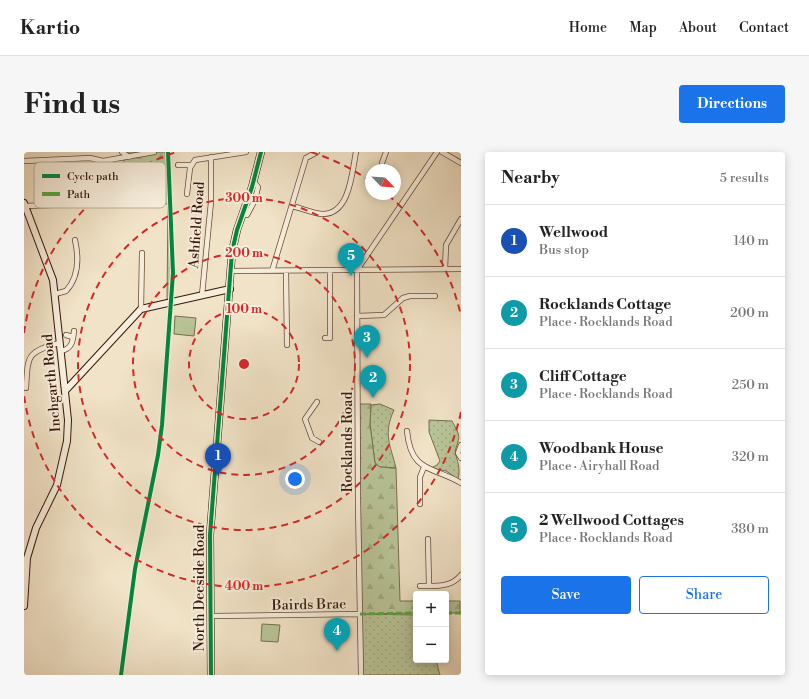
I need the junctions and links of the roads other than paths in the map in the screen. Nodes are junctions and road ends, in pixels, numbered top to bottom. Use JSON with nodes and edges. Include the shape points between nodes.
{"nodes":[{"id":1,"x":122,"y":152,"type":"edge"},
{"id":2,"x":154,"y":152,"type":"edge"},
{"id":3,"x":246,"y":152,"type":"edge"},
{"id":4,"x":260,"y":152,"type":"edge"},
{"id":5,"x":317,"y":152,"type":"edge"},
{"id":6,"x":356,"y":152,"type":"edge"},
{"id":7,"x":386,"y":152,"type":"edge"},
{"id":8,"x":437,"y":152,"type":"edge"},
{"id":9,"x":442,"y":152,"type":"edge"},
{"id":10,"x":129,"y":157,"type":"junction"},
{"id":11,"x":211,"y":157,"type":"junction"},
{"id":12,"x":24,"y":161,"type":"edge"},
{"id":13,"x":98,"y":161,"type":"joint"},
{"id":14,"x":382,"y":163,"type":"dead end"},
{"id":15,"x":461,"y":163,"type":"edge"},
{"id":16,"x":191,"y":165,"type":"junction"},
{"id":17,"x":178,"y":166,"type":"dead end"},
{"id":18,"x":187,"y":194,"type":"dead end"},
{"id":19,"x":24,"y":205,"type":"edge"},
{"id":20,"x":34,"y":205,"type":"edge"},
{"id":21,"x":292,"y":206,"type":"junction"},
{"id":22,"x":461,"y":219,"type":"edge"},
{"id":23,"x":75,"y":240,"type":"dead end"},
{"id":24,"x":77,"y":248,"type":"junction"},
{"id":25,"x":71,"y":249,"type":"dead end"},
{"id":26,"x":142,"y":253,"type":"dead end"},
{"id":27,"x":445,"y":269,"type":"junction"},
{"id":28,"x":461,"y":269,"type":"edge"},
{"id":29,"x":330,"y":270,"type":"junction"},
{"id":30,"x":357,"y":270,"type":"junction"},
{"id":31,"x":272,"y":271,"type":"junction"},
{"id":32,"x":286,"y":271,"type":"junction"},
{"id":33,"x":230,"y":272,"type":"junction"},
{"id":34,"x":230,"y":289,"type":"junction"},
{"id":35,"x":55,"y":294,"type":"junction"},
{"id":36,"x":202,"y":295,"type":"junction"},
{"id":37,"x":435,"y":296,"type":"dead end"},
{"id":38,"x":141,"y":309,"type":"junction"},
{"id":39,"x":357,"y":316,"type":"junction"},
{"id":40,"x":74,"y":330,"type":"dead end"},
{"id":41,"x":66,"y":335,"type":"dead end"},
{"id":42,"x":74,"y":337,"type":"junction"},
{"id":43,"x":325,"y":338,"type":"dead end"},
{"id":44,"x":59,"y":343,"type":"junction"},
{"id":45,"x":287,"y":345,"type":"dead end"},
{"id":46,"x":61,"y":351,"type":"junction"},
{"id":47,"x":26,"y":388,"type":"dead end"},
{"id":48,"x":65,"y":391,"type":"junction"},
{"id":49,"x":317,"y":402,"type":"dead end"},
{"id":50,"x":407,"y":431,"type":"dead end"},
{"id":51,"x":319,"y":442,"type":"dead end"},
{"id":52,"x":461,"y":445,"type":"edge"},
{"id":53,"x":461,"y":458,"type":"edge"},
{"id":54,"x":424,"y":468,"type":"junction"},
{"id":55,"x":461,"y":483,"type":"edge"},
{"id":56,"x":420,"y":504,"type":"dead end"},
{"id":57,"x":428,"y":539,"type":"dead end"},
{"id":58,"x":428,"y":549,"type":"junction"},
{"id":59,"x":436,"y":549,"type":"dead end"},
{"id":60,"x":461,"y":575,"type":"edge"},
{"id":61,"x":420,"y":586,"type":"dead end"},
{"id":62,"x":429,"y":586,"type":"junction"},
{"id":63,"x":24,"y":606,"type":"edge"},
{"id":64,"x":360,"y":614,"type":"junction"},
{"id":65,"x":211,"y":616,"type":"junction"},
{"id":66,"x":211,"y":675,"type":"edge"},
{"id":67,"x":361,"y":675,"type":"edge"}],
"edges":[{"from":1,"to":10,"type":"street"},
{"from":2,"to":10,"type":"street"},
{"from":3,"to":11,"type":"street"},
{"from":4,"to":33,"type":"main road","name":"North Deeside Road","via":[[254,182],[234,240]]},
{"from":5,"to":21,"type":"street","via":[[306,158]]},
{"from":6,"to":21,"type":"street","via":[[346,197],[340,207],[320,214]]},
{"from":7,"to":14,"type":"street"},
{"from":8,"to":30,"type":"street"},
{"from":9,"to":15,"type":"street"},
{"from":10,"to":13,"type":"street"},
{"from":11,"to":16,"type":"street","via":[[195,160]]},
{"from":11,"to":36,"type":"street","name":"Ashfield Road","via":[[211,202]]},
{"from":12,"to":13,"type":"street","via":[[90,158]]},
{"from":16,"to":17,"type":"street"},
{"from":16,"to":18,"type":"street"},
{"from":19,"to":20,"type":"street"},
{"from":19,"to":35,"type":"street","name":"Inchgarth Road","via":[[49,268]]},
{"from":21,"to":31,"type":"street"},
{"from":22,"to":27,"type":"street","via":[[446,245]]},
{"from":23,"to":24,"type":"street"},
{"from":24,"to":25,"type":"street"},
{"from":24,"to":35,"type":"street","via":[[78,264],[73,281],[66,291]]},
{"from":26,"to":38,"type":"street"},
{"from":27,"to":28,"type":"street"},
{"from":27,"to":30,"type":"street"},
{"from":29,"to":30,"type":"street"},
{"from":29,"to":32,"type":"street"},
{"from":29,"to":43,"type":"street","via":[[330,338]]},
{"from":30,"to":39,"type":"street","name":"Rocklands Road"},
{"from":31,"to":32,"type":"street"},
{"from":31,"to":33,"type":"street"},
{"from":32,"to":45,"type":"street"},
{"from":33,"to":34,"type":"main road","name":"North Deeside Road"},
{"from":34,"to":36,"type":"street"},
{"from":34,"to":65,"type":"main road","name":"North Deeside Road","via":[[210,535]]},
{"from":35,"to":44,"type":"street","name":"Inchgarth Road"},
{"from":36,"to":38,"type":"street"},
{"from":37,"to":39,"type":"street","via":[[410,296],[403,298],[384,315]]},
{"from":38,"to":48,"type":"street"},
{"from":39,"to":64,"type":"street","name":"Rocklands Road"},
{"from":40,"to":42,"type":"street"},
{"from":41,"to":42,"type":"street"},
{"from":42,"to":46,"type":"street","via":[[70,348]]},
{"from":44,"to":46,"type":"street","name":"Inchgarth Road"},
{"from":44,"to":47,"type":"street","via":[[37,350],[31,356]]},
{"from":46,"to":48,"type":"street","name":"Inchgarth Road"},
{"from":48,"to":63,"type":"street","name":"Inchgarth Road","via":[[67,441],[53,497],[36,528],[27,558]]},
{"from":49,"to":51,"type":"street","via":[[305,419],[312,438]]},
{"from":50,"to":54,"type":"street","via":[[410,449]]},
{"from":52,"to":53,"type":"street","via":[[458,450]]},
{"from":54,"to":55,"type":"street","via":[[445,474]]},
{"from":54,"to":56,"type":"street","via":[[420,477]]},
{"from":57,"to":58,"type":"street"},
{"from":58,"to":59,"type":"street"},
{"from":58,"to":62,"type":"street"},
{"from":60,"to":62,"type":"street","via":[[449,584]]},
{"from":61,"to":62,"type":"street"},
{"from":64,"to":65,"type":"street","name":"Bairds Brae"},
{"from":64,"to":67,"type":"street","name":"Rocklands Road"},
{"from":65,"to":66,"type":"main road","name":"North Deeside Road"}]}
